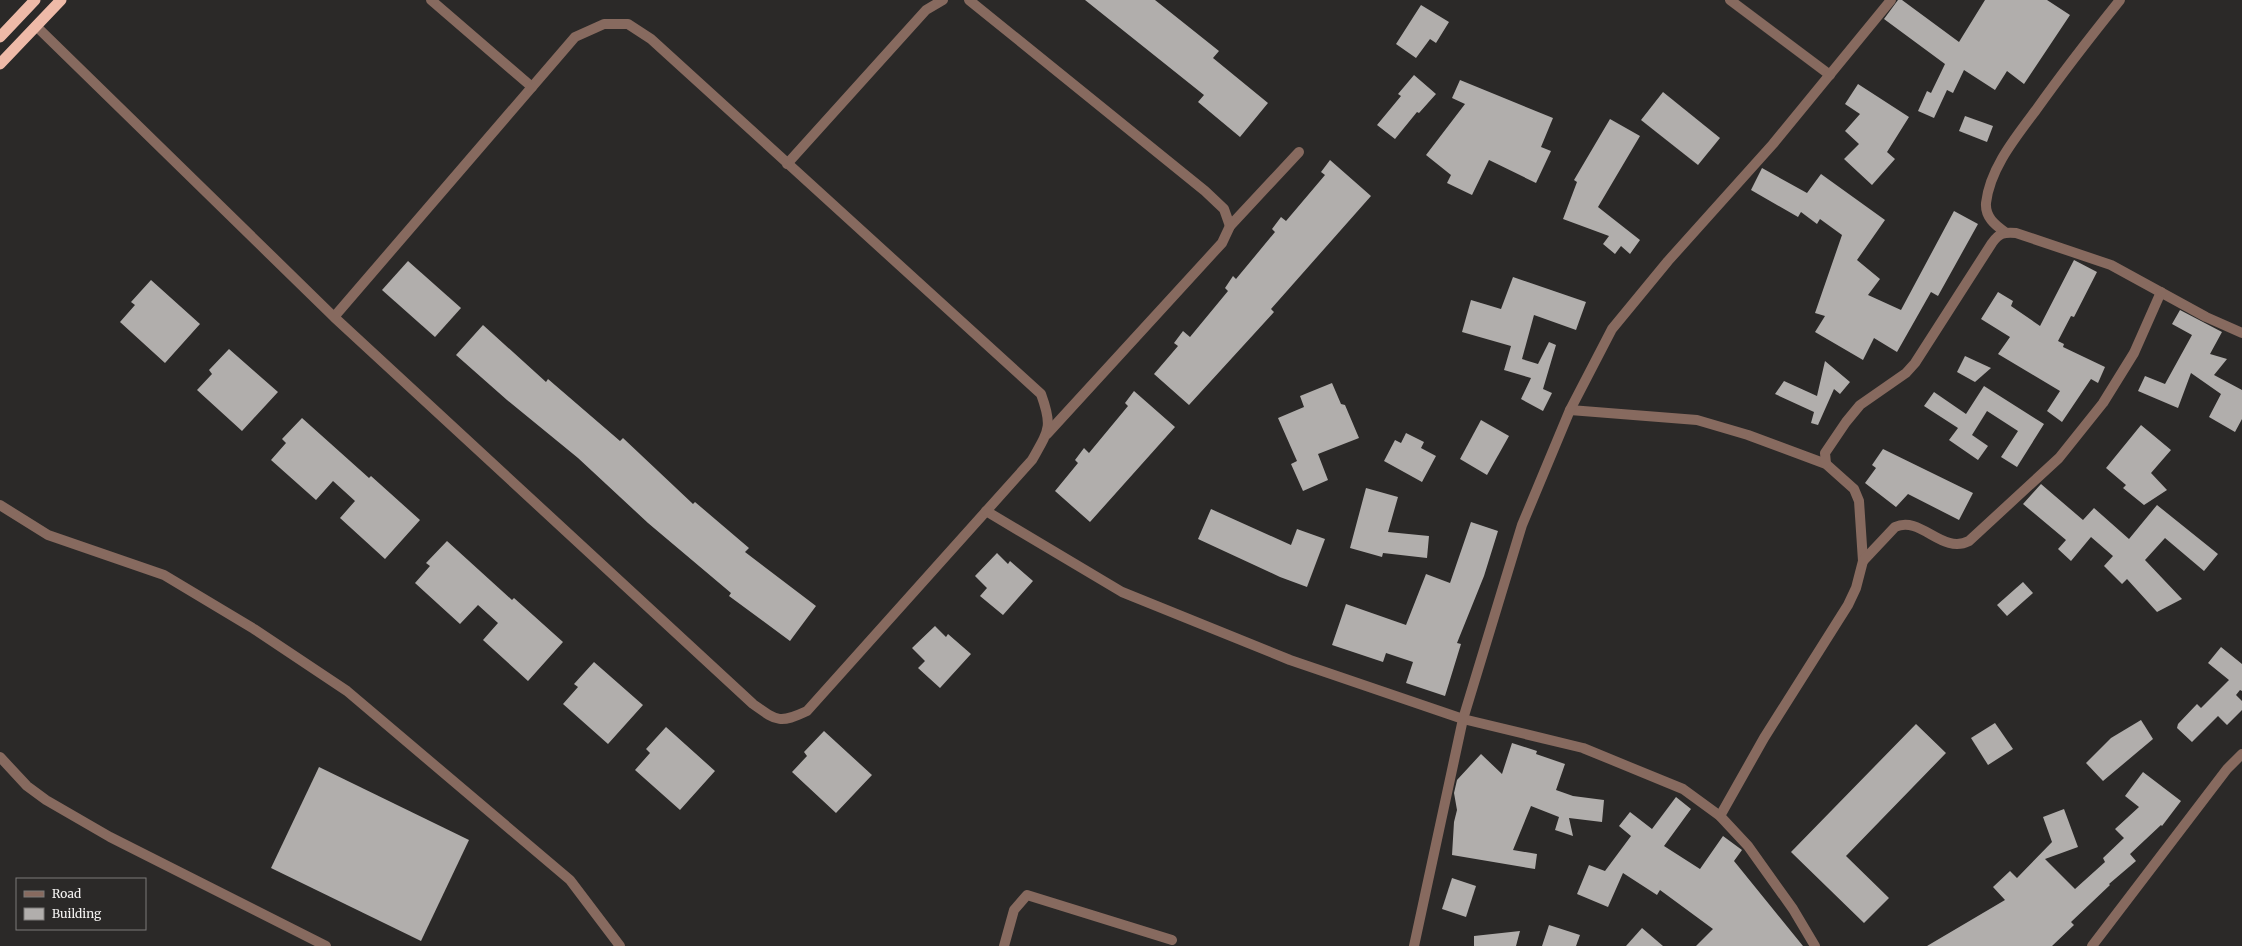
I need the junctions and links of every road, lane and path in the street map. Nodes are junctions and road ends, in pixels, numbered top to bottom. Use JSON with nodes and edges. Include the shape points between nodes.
{"nodes":[{"id":1,"x":35,"y":0,"type":"edge"},
{"id":2,"x":61,"y":0,"type":"edge"},
{"id":3,"x":431,"y":0,"type":"edge"},
{"id":4,"x":943,"y":0,"type":"edge"},
{"id":5,"x":969,"y":0,"type":"edge"},
{"id":6,"x":1730,"y":0,"type":"edge"},
{"id":7,"x":1890,"y":0,"type":"edge"},
{"id":8,"x":2120,"y":0,"type":"edge"},
{"id":9,"x":36,"y":26,"type":"junction"},
{"id":10,"x":0,"y":37,"type":"edge"},
{"id":11,"x":0,"y":64,"type":"edge"},
{"id":12,"x":1830,"y":75,"type":"junction"},
{"id":13,"x":532,"y":87,"type":"junction"},
{"id":14,"x":1299,"y":152,"type":"dead end"},
{"id":15,"x":787,"y":164,"type":"junction"},
{"id":16,"x":1230,"y":226,"type":"junction"},
{"id":17,"x":2005,"y":232,"type":"junction"},
{"id":18,"x":2161,"y":292,"type":"junction"},
{"id":19,"x":334,"y":317,"type":"junction"},
{"id":20,"x":2242,"y":333,"type":"edge"},
{"id":21,"x":1570,"y":410,"type":"junction"},
{"id":22,"x":1046,"y":434,"type":"junction"},
{"id":23,"x":1826,"y":464,"type":"junction"},
{"id":24,"x":0,"y":505,"type":"edge"},
{"id":25,"x":986,"y":511,"type":"junction"},
{"id":26,"x":1863,"y":561,"type":"junction"},
{"id":27,"x":1463,"y":719,"type":"junction"},
{"id":28,"x":2242,"y":754,"type":"edge"},
{"id":29,"x":0,"y":757,"type":"edge"},
{"id":30,"x":2242,"y":766,"type":"edge"},
{"id":31,"x":2227,"y":769,"type":"junction"},
{"id":32,"x":1720,"y":816,"type":"junction"},
{"id":33,"x":1172,"y":940,"type":"dead end"},
{"id":34,"x":326,"y":946,"type":"edge"},
{"id":35,"x":620,"y":946,"type":"edge"},
{"id":36,"x":1004,"y":946,"type":"edge"},
{"id":37,"x":1414,"y":946,"type":"edge"},
{"id":38,"x":1816,"y":946,"type":"edge"},
{"id":39,"x":2092,"y":946,"type":"edge"}],
"edges":[{"from":1,"to":10,"type":"highway"},
{"from":2,"to":9,"type":"highway"},
{"from":3,"to":13,"type":"street"},
{"from":4,"to":15,"type":"street","via":[[926,10]]},
{"from":5,"to":16,"type":"street","via":[[1205,191],[1224,209]]},
{"from":6,"to":12,"type":"street"},
{"from":7,"to":12,"type":"street"},
{"from":8,"to":17,"type":"street","via":[[2055,83],[2011,145],[1994,176],[1986,203],[1988,214],[1995,225]]},
{"from":9,"to":11,"type":"highway"},
{"from":9,"to":19,"type":"street"},
{"from":12,"to":21,"type":"street","via":[[1612,329]]},
{"from":13,"to":15,"type":"street","via":[[575,37],[604,24],[628,24],[650,39]]},
{"from":13,"to":19,"type":"street"},
{"from":14,"to":16,"type":"street"},
{"from":15,"to":22,"type":"street","via":[[1040,394],[1049,416]]},
{"from":16,"to":22,"type":"street","via":[[1222,243]]},
{"from":17,"to":18,"type":"street","via":[[2016,233],[2110,265]]},
{"from":17,"to":23,"type":"street","via":[[1998,235],[1992,243],[1915,363],[1906,373],[1860,406],[1846,422],[1825,453]]},
{"from":18,"to":20,"type":"street"},
{"from":18,"to":26,"type":"street","via":[[2134,353],[2103,403],[2059,458],[1969,541],[1957,545],[1914,527],[1900,524]]},
{"from":19,"to":25,"type":"street","via":[[753,704],[774,719],[790,719],[807,711]]},
{"from":21,"to":23,"type":"street","via":[[1697,420],[1748,435]]},
{"from":21,"to":27,"type":"street","via":[[1522,525]]},
{"from":22,"to":25,"type":"street","via":[[1032,460]]},
{"from":23,"to":26,"type":"street","via":[[1854,489],[1859,501]]},
{"from":24,"to":35,"type":"street","via":[[48,535],[164,575],[254,629],[347,691],[570,880]]},
{"from":25,"to":27,"type":"street","via":[[1122,592],[1290,660]]},
{"from":26,"to":32,"type":"street","via":[[1856,588],[1848,605],[1764,738]]},
{"from":27,"to":32,"type":"street","via":[[1583,748],[1682,790]]},
{"from":27,"to":37,"type":"street"},
{"from":28,"to":31,"type":"street"},
{"from":29,"to":34,"type":"street","via":[[27,786],[46,800],[110,837]]},
{"from":30,"to":31,"type":"street"},
{"from":31,"to":39,"type":"street"},
{"from":32,"to":38,"type":"street","via":[[1748,846]]},
{"from":33,"to":36,"type":"street","via":[[1027,895],[1014,910]]}]}
